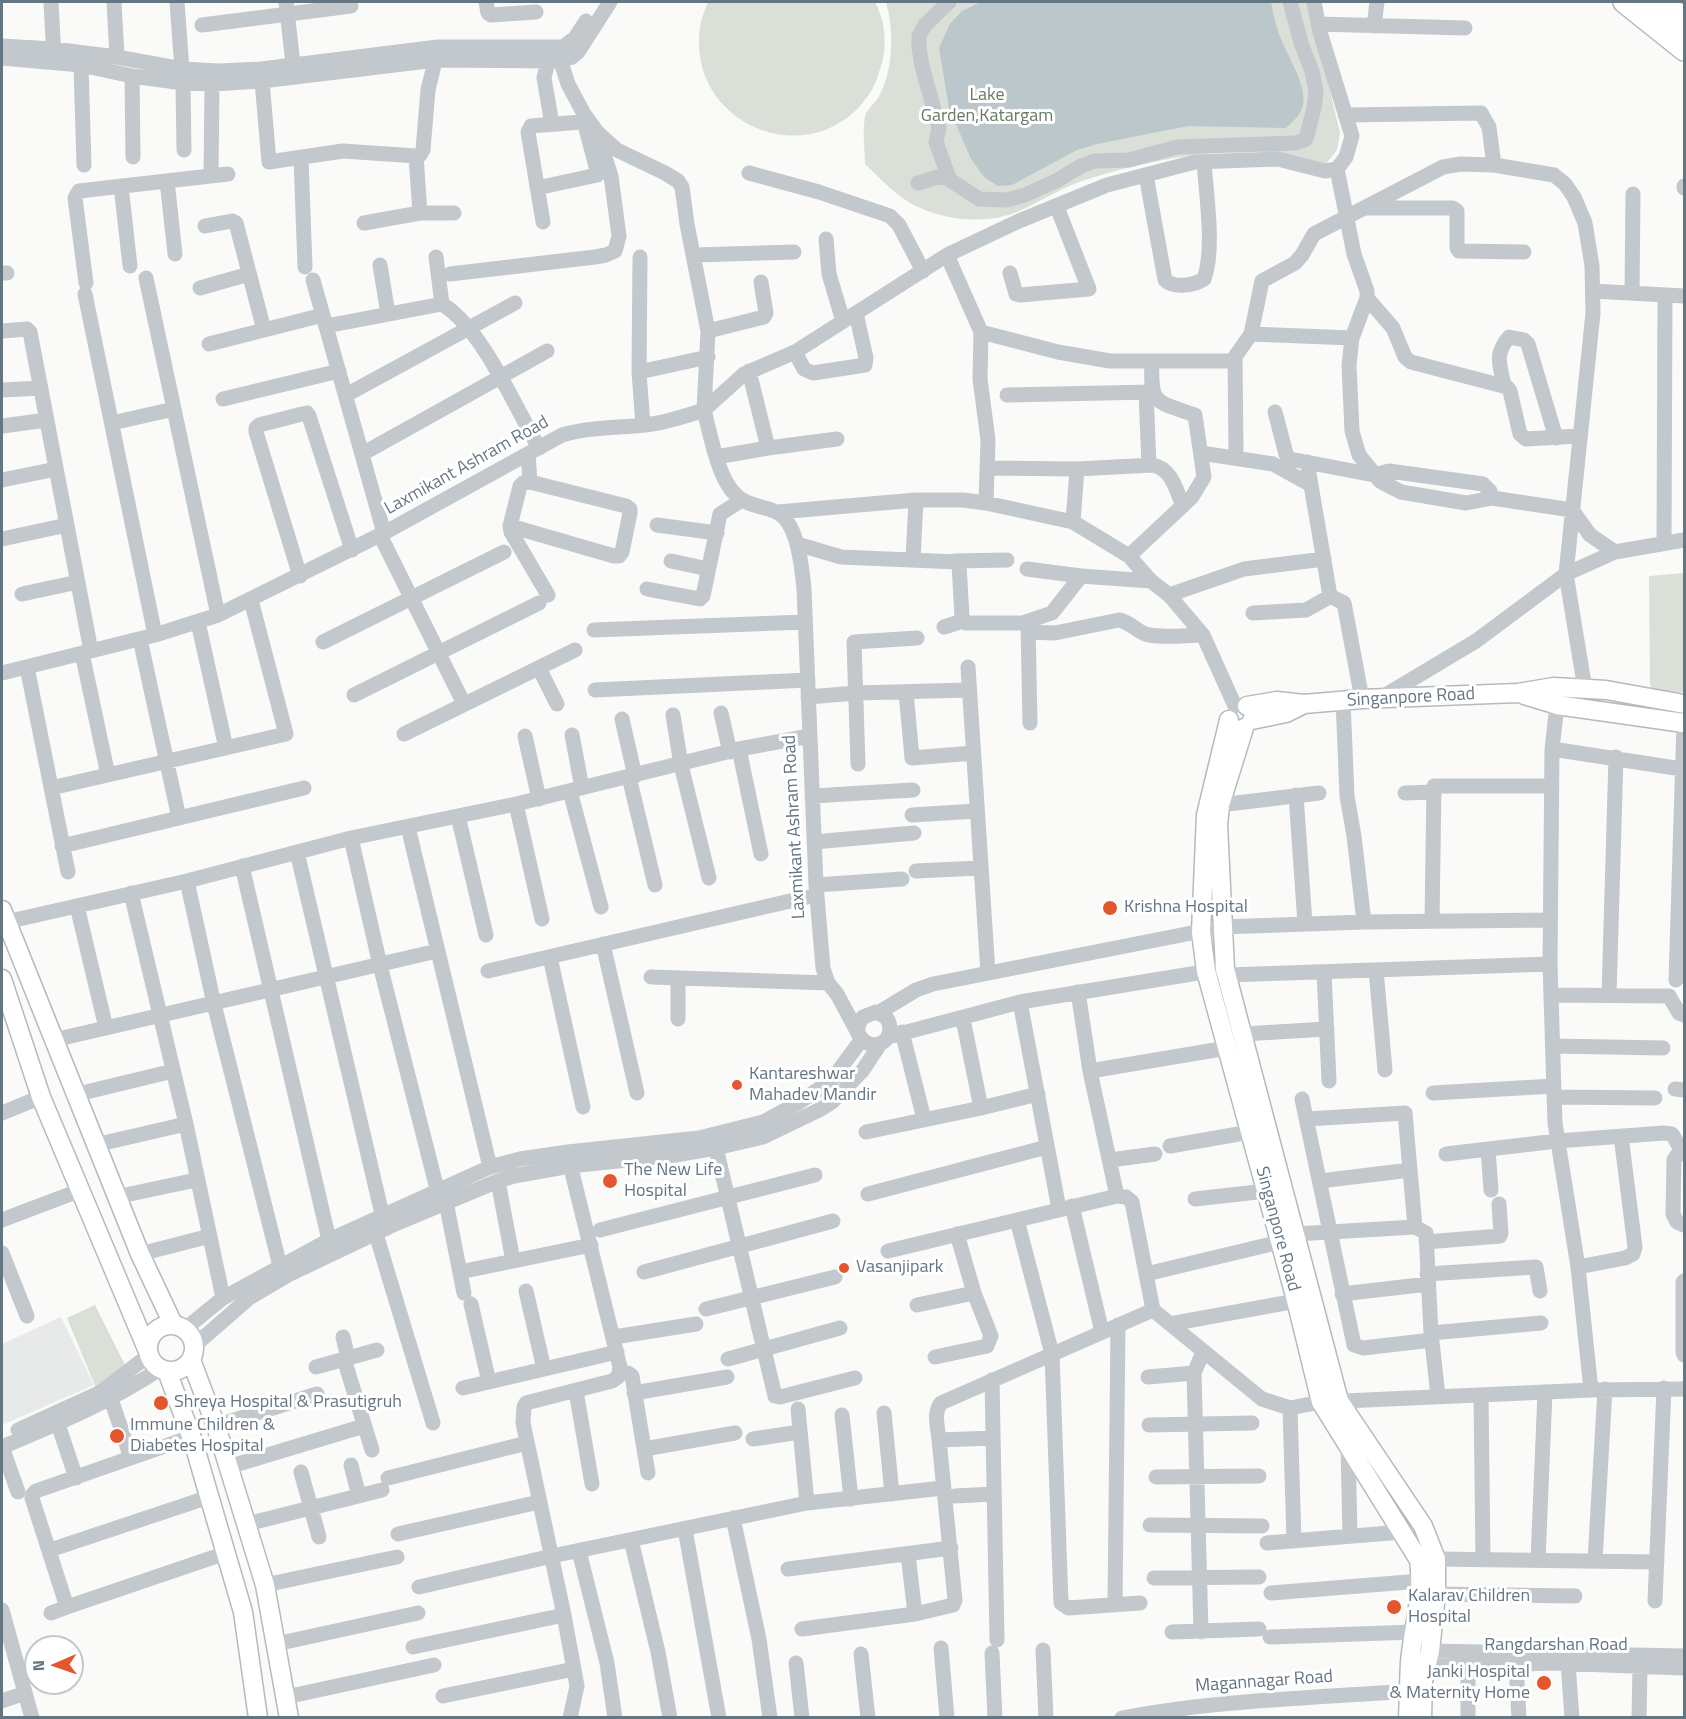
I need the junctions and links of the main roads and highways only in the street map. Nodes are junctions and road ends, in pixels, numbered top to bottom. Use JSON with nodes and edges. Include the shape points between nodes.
{"nodes":[{"id":1,"x":1624,"y":2,"type":"edge"},
{"id":2,"x":1642,"y":2,"type":"edge"},
{"id":3,"x":1663,"y":2,"type":"edge"},
{"id":4,"x":1684,"y":19,"type":"edge"},
{"id":5,"x":1684,"y":35,"type":"edge"},
{"id":6,"x":1684,"y":50,"type":"edge"},
{"id":7,"x":1518,"y":693,"type":"junction"},
{"id":8,"x":1684,"y":704,"type":"edge"},
{"id":9,"x":1241,"y":716,"type":"junction"},
{"id":10,"x":1684,"y":723,"type":"edge"},
{"id":11,"x":4,"y":916,"type":"edge"},
{"id":12,"x":2,"y":979,"type":"edge"},
{"id":13,"x":1287,"y":1238,"type":"junction"},
{"id":14,"x":179,"y":1327,"type":"junction"},
{"id":15,"x":193,"y":1353,"type":"junction"},
{"id":16,"x":156,"y":1361,"type":"junction"},
{"id":17,"x":1330,"y":1402,"type":"junction"},
{"id":18,"x":258,"y":1718,"type":"edge"},
{"id":19,"x":289,"y":1718,"type":"edge"},
{"id":20,"x":1408,"y":1718,"type":"edge"},
{"id":21,"x":1422,"y":1718,"type":"edge"}],
"edges":[{"from":1,"to":6,"type":"highway"},
{"from":2,"to":5,"type":"main road"},
{"from":3,"to":4,"type":"highway"},
{"from":7,"to":8,"type":"main road","name":"Singanpore Road","via":[[1554,687],[1606,690]]},
{"from":7,"to":9,"type":"main road","name":"Singanpore Road","via":[[1343,700],[1304,704],[1286,713]]},
{"from":7,"to":10,"type":"main road","name":"Singanpore Road","via":[[1557,705]]},
{"from":9,"to":13,"type":"main road","name":"Singanpore Road","via":[[1218,825],[1222,927],[1226,972]]},
{"from":9,"to":13,"type":"main road","name":"Singanpore Road","via":[[1206,815],[1201,932],[1206,971],[1266,1191]]},
{"from":11,"to":14,"type":"main road","via":[[140,1254]]},
{"from":12,"to":16,"type":"main road","via":[[41,1097]]},
{"from":13,"to":17,"type":"main road","name":"Singanpore Road"},
{"from":13,"to":17,"type":"main road","name":"Singanpore Road","via":[[1296,1301]]},
{"from":14,"to":15,"type":"main road","via":[[192,1337]]},
{"from":14,"to":16,"type":"main road","via":[[163,1325],[154,1330],[149,1339]]},
{"from":15,"to":16,"type":"main road","via":[[177,1371]]},
{"from":15,"to":19,"type":"main road","via":[[265,1585]]},
{"from":16,"to":18,"type":"main road","via":[[192,1439],[243,1612]]},
{"from":17,"to":20,"type":"main road","name":"Singanpore Road","via":[[1348,1445],[1419,1560],[1421,1581],[1410,1661]]},
{"from":17,"to":21,"type":"main road","name":"Singanpore Road","via":[[1423,1526],[1436,1559],[1436,1594],[1423,1681]]}]}
